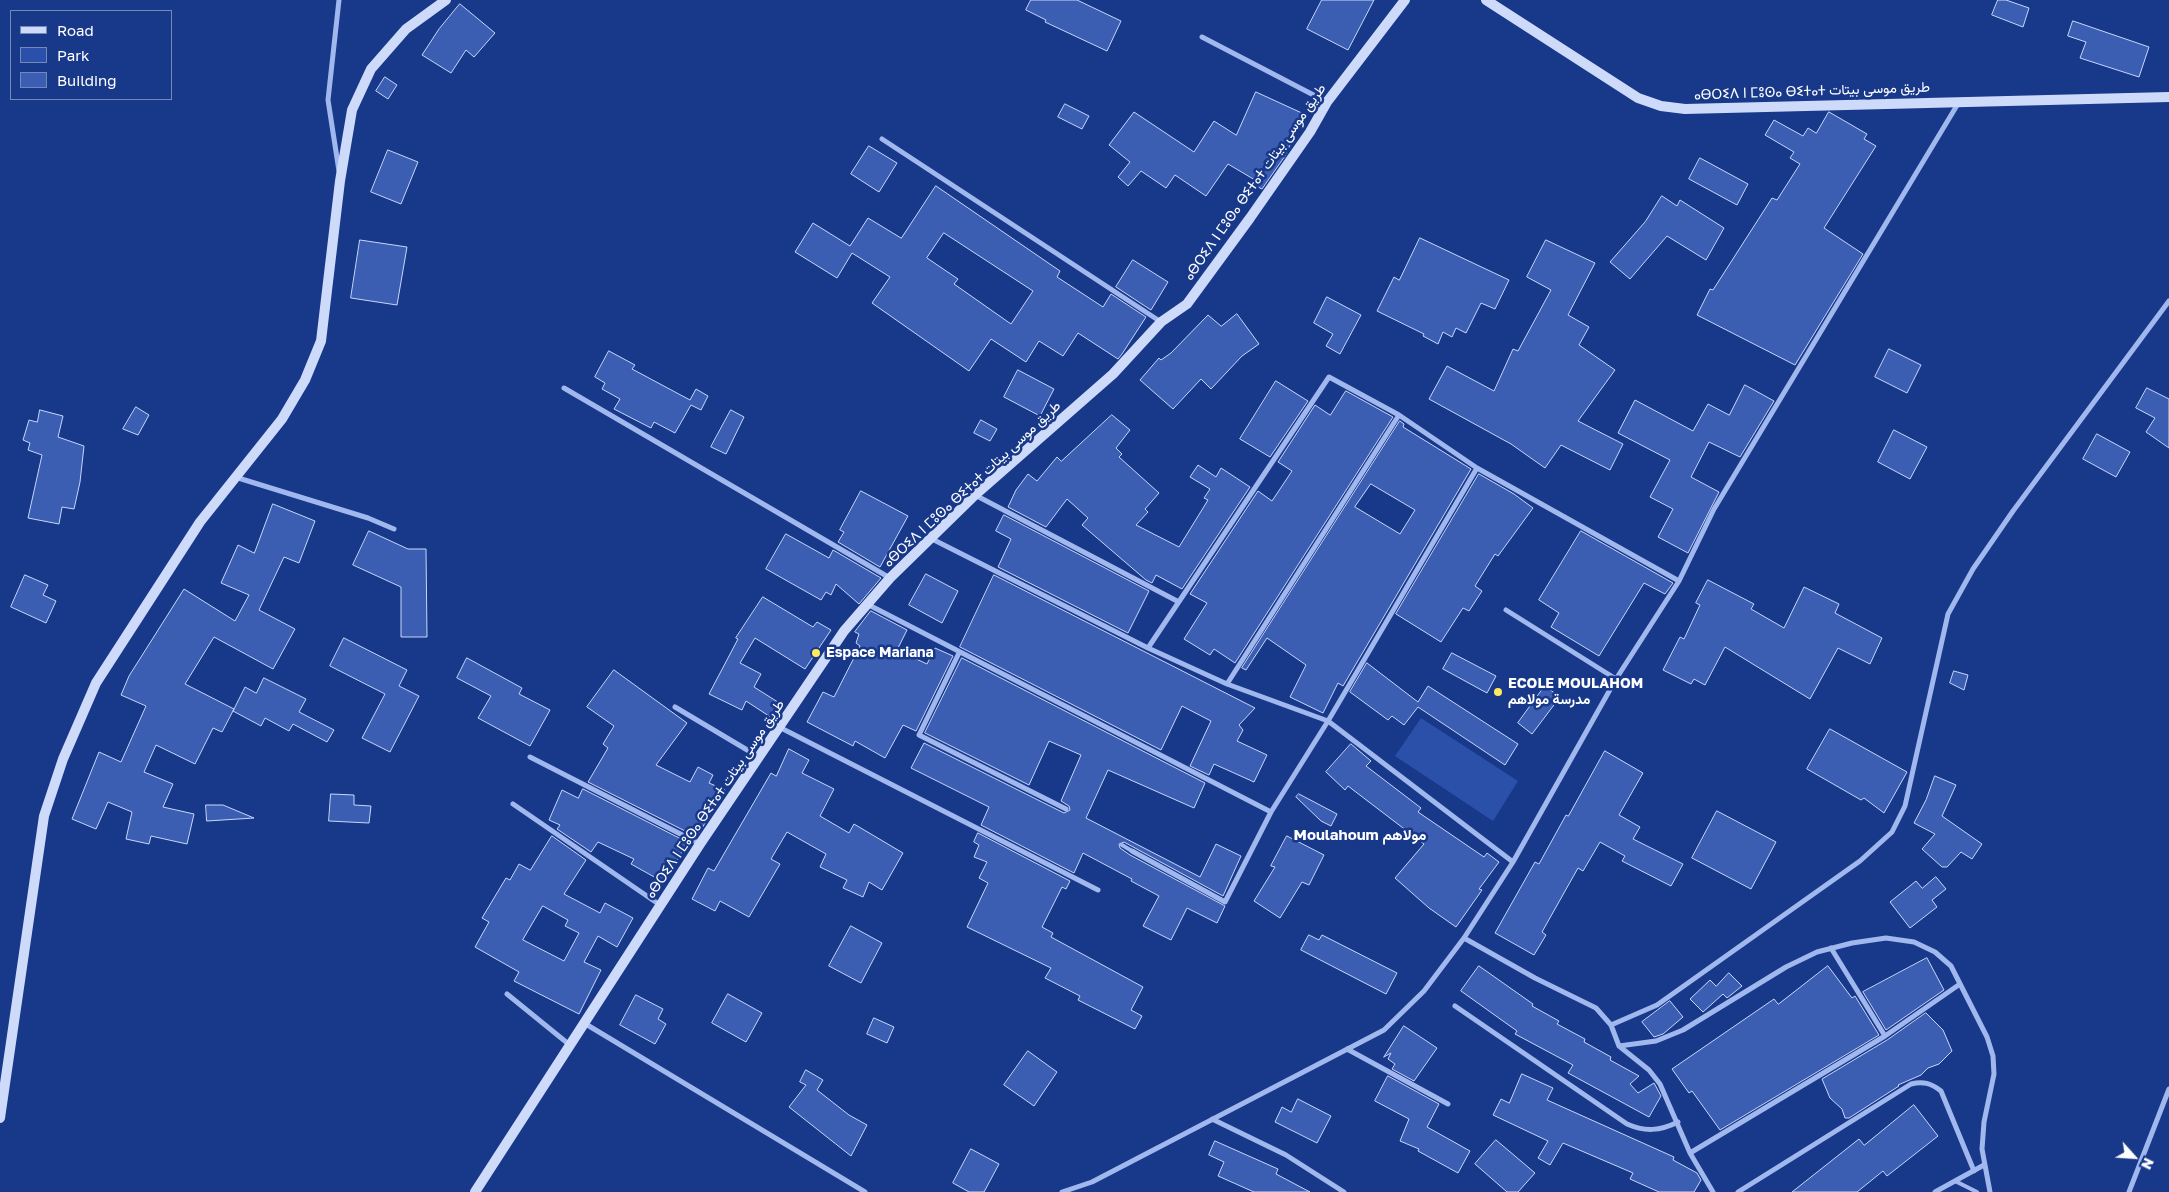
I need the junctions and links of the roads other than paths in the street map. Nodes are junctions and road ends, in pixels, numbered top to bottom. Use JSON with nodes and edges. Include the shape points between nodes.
{"nodes":[{"id":1,"x":339,"y":0,"type":"edge"},
{"id":2,"x":446,"y":0,"type":"edge"},
{"id":3,"x":1405,"y":0,"type":"edge"},
{"id":4,"x":1486,"y":0,"type":"edge"},
{"id":5,"x":1202,"y":37,"type":"dead end"},
{"id":6,"x":2169,"y":97,"type":"edge"},
{"id":7,"x":1959,"y":101,"type":"junction"},
{"id":8,"x":1327,"y":102,"type":"junction"},
{"id":9,"x":882,"y":139,"type":"dead end"},
{"id":10,"x":340,"y":181,"type":"junction"},
{"id":11,"x":2169,"y":301,"type":"edge"},
{"id":12,"x":1161,"y":322,"type":"junction"},
{"id":13,"x":564,"y":388,"type":"dead end"},
{"id":14,"x":1399,"y":415,"type":"junction"},
{"id":15,"x":1477,"y":468,"type":"junction"},
{"id":16,"x":235,"y":476,"type":"junction"},
{"id":17,"x":975,"y":496,"type":"junction"},
{"id":18,"x":394,"y":529,"type":"dead end"},
{"id":19,"x":932,"y":539,"type":"junction"},
{"id":20,"x":890,"y":578,"type":"junction"},
{"id":21,"x":1680,"y":581,"type":"junction"},
{"id":22,"x":1177,"y":601,"type":"junction"},
{"id":23,"x":866,"y":604,"type":"junction"},
{"id":24,"x":1506,"y":610,"type":"dead end"},
{"id":25,"x":1148,"y":648,"type":"junction"},
{"id":26,"x":959,"y":653,"type":"junction"},
{"id":27,"x":1616,"y":679,"type":"junction"},
{"id":28,"x":1227,"y":684,"type":"junction"},
{"id":29,"x":675,"y":707,"type":"dead end"},
{"id":30,"x":1328,"y":721,"type":"junction"},
{"id":31,"x":779,"y":727,"type":"junction"},
{"id":32,"x":530,"y":757,"type":"dead end"},
{"id":33,"x":759,"y":757,"type":"junction"},
{"id":34,"x":513,"y":804,"type":"dead end"},
{"id":35,"x":1066,"y":809,"type":"dead end"},
{"id":36,"x":1271,"y":812,"type":"junction"},
{"id":37,"x":700,"y":844,"type":"junction"},
{"id":38,"x":1122,"y":845,"type":"dead end"},
{"id":39,"x":1132,"y":851,"type":"joint"},
{"id":40,"x":1513,"y":862,"type":"junction"},
{"id":41,"x":1098,"y":890,"type":"dead end"},
{"id":42,"x":661,"y":905,"type":"junction"},
{"id":43,"x":1464,"y":938,"type":"junction"},
{"id":44,"x":1831,"y":948,"type":"junction"},
{"id":45,"x":1960,"y":984,"type":"junction"},
{"id":46,"x":507,"y":994,"type":"dead end"},
{"id":47,"x":1455,"y":1006,"type":"dead end"},
{"id":48,"x":584,"y":1023,"type":"junction"},
{"id":49,"x":1611,"y":1026,"type":"junction"},
{"id":50,"x":1885,"y":1036,"type":"junction"},
{"id":51,"x":571,"y":1046,"type":"junction"},
{"id":52,"x":1619,"y":1046,"type":"junction"},
{"id":53,"x":1347,"y":1049,"type":"junction"},
{"id":54,"x":2169,"y":1089,"type":"edge"},
{"id":55,"x":1448,"y":1104,"type":"dead end"},
{"id":56,"x":0,"y":1118,"type":"edge"},
{"id":57,"x":1212,"y":1120,"type":"junction"},
{"id":58,"x":1678,"y":1122,"type":"junction"},
{"id":59,"x":1690,"y":1153,"type":"junction"},
{"id":60,"x":1984,"y":1165,"type":"junction"},
{"id":61,"x":1974,"y":1171,"type":"junction"},
{"id":62,"x":1955,"y":1181,"type":"junction"},
{"id":63,"x":476,"y":1192,"type":"edge"},
{"id":64,"x":865,"y":1192,"type":"edge"},
{"id":65,"x":1062,"y":1192,"type":"edge"},
{"id":66,"x":1344,"y":1192,"type":"edge"},
{"id":67,"x":1713,"y":1192,"type":"edge"},
{"id":68,"x":1738,"y":1192,"type":"edge"},
{"id":69,"x":1935,"y":1192,"type":"edge"},
{"id":70,"x":1977,"y":1192,"type":"edge"},
{"id":71,"x":1990,"y":1192,"type":"edge"},
{"id":72,"x":2129,"y":1192,"type":"edge"}],
"edges":[{"from":1,"to":10,"type":"street","via":[[328,100]]},
{"from":2,"to":10,"type":"street","via":[[406,29],[371,70],[352,110]]},
{"from":3,"to":8,"type":"street","name":"ⴰⴱⵔⵉⴷ ⵏ ⵎⵓⵙⴰ ⴱⵉⵜⴰⵜ طريق موسى بيتات"},
{"from":4,"to":7,"type":"street","name":"ⴰⴱⵔⵉⴷ ⵏ ⵎⵓⵙⴰ ⴱⵉⵜⴰⵜ طريق موسى بيتات","via":[[1631,94],[1661,106],[1685,109]]},
{"from":5,"to":8,"type":"street"},
{"from":6,"to":7,"type":"street","name":"ⴰⴱⵔⵉⴷ ⵏ ⵎⵓⵙⴰ ⴱⵉⵜⴰⵜ طريق موسى بيتات"},
{"from":7,"to":21,"type":"street","via":[[1714,509]]},
{"from":8,"to":12,"type":"street","name":"ⴰⴱⵔⵉⴷ ⵏ ⵎⵓⵙⴰ ⴱⵉⵜⴰⵜ طريق موسى بيتات","via":[[1310,132],[1187,304]]},
{"from":9,"to":12,"type":"street"},
{"from":10,"to":16,"type":"street","via":[[321,341],[305,380],[282,419]]},
{"from":11,"to":49,"type":"street","via":[[2008,518],[1973,569],[1948,614],[1905,806],[1892,832],[1860,861],[1657,1004]]},
{"from":12,"to":17,"type":"street","name":"ⴰⴱⵔⵉⴷ ⵏ ⵎⵓⵙⴰ ⴱⵉⵜⴰⵜ طريق موسى بيتات","via":[[1113,374]]},
{"from":13,"to":20,"type":"street"},
{"from":14,"to":15,"type":"street"},
{"from":14,"to":22,"type":"street","via":[[1330,377]]},
{"from":14,"to":28,"type":"street"},
{"from":15,"to":21,"type":"street"},
{"from":15,"to":30,"type":"street"},
{"from":16,"to":18,"type":"street"},
{"from":16,"to":56,"type":"street","via":[[200,522],[96,684],[63,759],[44,816]]},
{"from":17,"to":19,"type":"street","name":"ⴰⴱⵔⵉⴷ ⵏ ⵎⵓⵙⴰ ⴱⵉⵜⴰⵜ طريق موسى بيتات"},
{"from":17,"to":22,"type":"street"},
{"from":19,"to":20,"type":"street","name":"ⴰⴱⵔⵉⴷ ⵏ ⵎⵓⵙⴰ ⴱⵉⵜⴰⵜ طريق موسى بيتات"},
{"from":19,"to":25,"type":"street"},
{"from":20,"to":23,"type":"street","name":"ⴰⴱⵔⵉⴷ ⵏ ⵎⵓⵙⴰ ⴱⵉⵜⴰⵜ طريق موسى بيتات"},
{"from":21,"to":27,"type":"street"},
{"from":22,"to":25,"type":"street"},
{"from":23,"to":26,"type":"street"},
{"from":23,"to":31,"type":"street","name":"ⴰⴱⵔⵉⴷ ⵏ ⵎⵓⵙⴰ ⴱⵉⵜⴰⵜ طريق موسى بيتات"},
{"from":24,"to":27,"type":"street"},
{"from":25,"to":28,"type":"street"},
{"from":26,"to":35,"type":"street","via":[[919,735]]},
{"from":26,"to":36,"type":"street"},
{"from":27,"to":40,"type":"street"},
{"from":28,"to":30,"type":"street"},
{"from":29,"to":33,"type":"street"},
{"from":30,"to":36,"type":"street"},
{"from":30,"to":40,"type":"street"},
{"from":31,"to":33,"type":"street","name":"ⴰⴱⵔⵉⴷ ⵏ ⵎⵓⵙⴰ ⴱⵉⵜⴰⵜ طريق موسى بيتات"},
{"from":31,"to":41,"type":"street"},
{"from":32,"to":37,"type":"street"},
{"from":33,"to":37,"type":"street","name":"ⴰⴱⵔⵉⴷ ⵏ ⵎⵓⵙⴰ ⴱⵉⵜⴰⵜ طريق موسى بيتات"},
{"from":34,"to":42,"type":"street"},
{"from":36,"to":39,"type":"street","via":[[1225,902]]},
{"from":37,"to":42,"type":"street","name":"ⴰⴱⵔⵉⴷ ⵏ ⵎⵓⵙⴰ ⴱⵉⵜⴰⵜ طريق موسى بيتات"},
{"from":38,"to":39,"type":"lane"},
{"from":40,"to":43,"type":"street"},
{"from":42,"to":48,"type":"street","name":"ⴰⴱⵔⵉⴷ ⵏ ⵎⵓⵙⴰ ⴱⵉⵜⴰⵜ طريق موسى بيتات"},
{"from":43,"to":49,"type":"street","via":[[1596,1008]]},
{"from":43,"to":53,"type":"street","via":[[1424,991],[1384,1030]]},
{"from":44,"to":45,"type":"street","via":[[1886,938],[1914,942],[1935,952],[1951,966]]},
{"from":44,"to":50,"type":"street"},
{"from":44,"to":52,"type":"street","via":[[1786,967],[1683,1030],[1656,1042]]},
{"from":45,"to":50,"type":"street"},
{"from":45,"to":60,"type":"street","via":[[1993,1056],[1994,1074],[1984,1131]]},
{"from":46,"to":51,"type":"street"},
{"from":47,"to":58,"type":"street","via":[[1627,1124],[1656,1130]]},
{"from":48,"to":51,"type":"street","name":"ⴰⴱⵔⵉⴷ ⵏ ⵎⵓⵙⴰ ⴱⵉⵜⴰⵜ طريق موسى بيتات"},
{"from":48,"to":64,"type":"street"},
{"from":49,"to":52,"type":"street"},
{"from":50,"to":59,"type":"street"},
{"from":51,"to":63,"type":"street","name":"ⴰⴱⵔⵉⴷ ⵏ ⵎⵓⵙⴰ ⴱⵉⵜⴰⵜ طريق موسى بيتات"},
{"from":52,"to":58,"type":"street","via":[[1649,1070],[1660,1084]]},
{"from":53,"to":55,"type":"street"},
{"from":53,"to":57,"type":"street"},
{"from":54,"to":72,"type":"street"},
{"from":57,"to":65,"type":"street","via":[[1092,1182]]},
{"from":57,"to":66,"type":"street","via":[[1286,1155]]},
{"from":58,"to":59,"type":"street"},
{"from":59,"to":67,"type":"street"},
{"from":60,"to":61,"type":"street"},
{"from":60,"to":71,"type":"street"},
{"from":61,"to":62,"type":"street"},
{"from":61,"to":68,"type":"street","via":[[1941,1091],[1930,1084],[1917,1082]]},
{"from":62,"to":69,"type":"street"},
{"from":62,"to":70,"type":"lane"}]}
